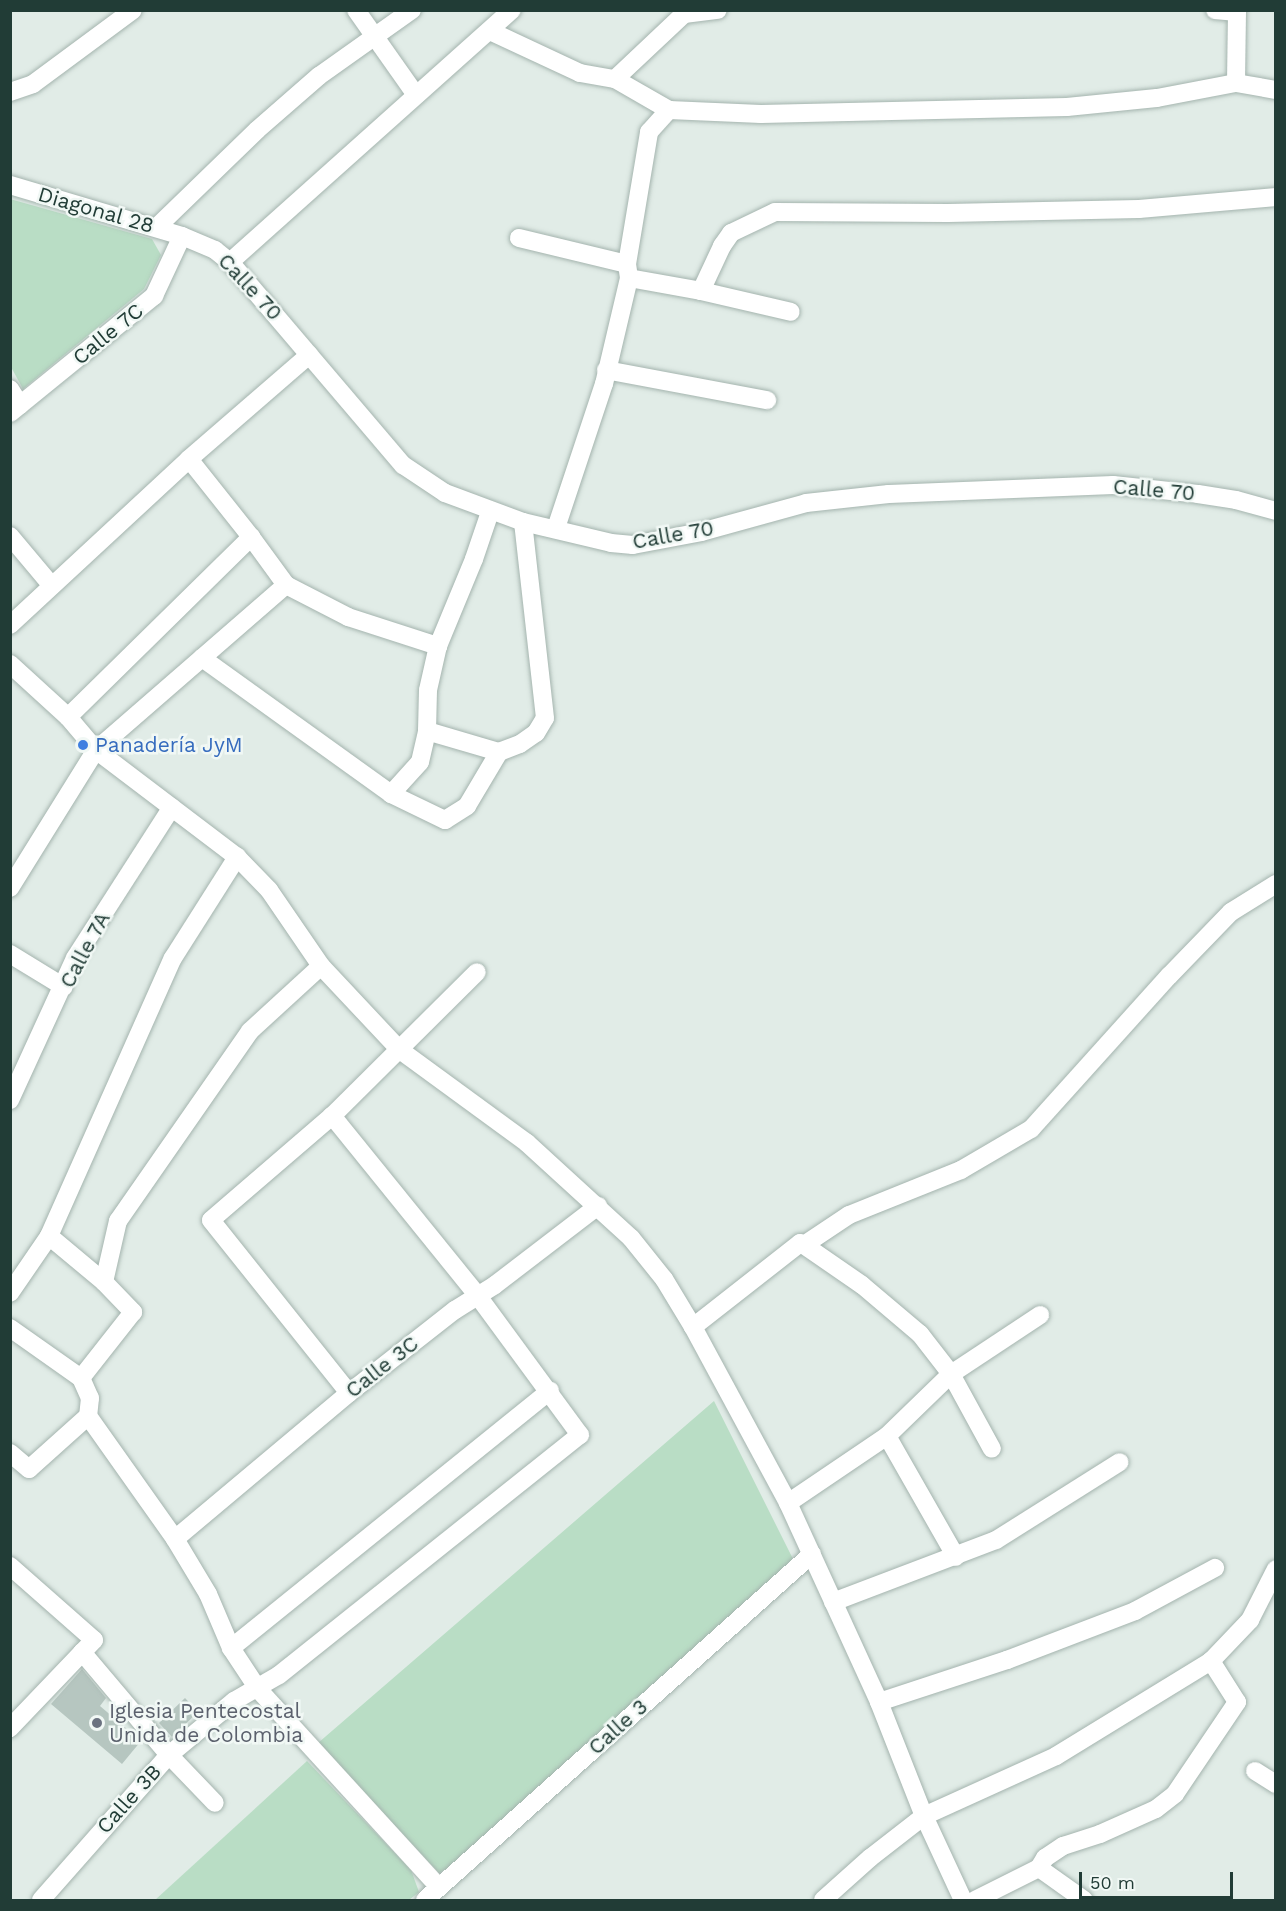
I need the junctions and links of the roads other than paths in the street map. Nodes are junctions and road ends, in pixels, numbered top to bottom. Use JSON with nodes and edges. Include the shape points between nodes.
{"nodes":[{"id":1,"x":133,"y":10,"type":"edge"},
{"id":2,"x":356,"y":10,"type":"edge"},
{"id":3,"x":412,"y":10,"type":"edge"},
{"id":4,"x":512,"y":10,"type":"edge"},
{"id":5,"x":718,"y":10,"type":"edge"},
{"id":6,"x":1215,"y":10,"type":"edge"},
{"id":7,"x":1237,"y":11,"type":"edge"},
{"id":8,"x":490,"y":31,"type":"junction"},
{"id":9,"x":374,"y":37,"type":"junction"},
{"id":10,"x":615,"y":79,"type":"junction"},
{"id":11,"x":1236,"y":83,"type":"junction"},
{"id":12,"x":1275,"y":90,"type":"edge"},
{"id":13,"x":10,"y":92,"type":"edge"},
{"id":14,"x":416,"y":95,"type":"junction"},
{"id":15,"x":669,"y":110,"type":"junction"},
{"id":16,"x":10,"y":185,"type":"edge"},
{"id":17,"x":1275,"y":197,"type":"edge"},
{"id":18,"x":157,"y":227,"type":"junction"},
{"id":19,"x":182,"y":236,"type":"junction"},
{"id":20,"x":519,"y":238,"type":"dead end"},
{"id":21,"x":231,"y":262,"type":"junction"},
{"id":22,"x":628,"y":271,"type":"junction"},
{"id":23,"x":701,"y":291,"type":"junction"},
{"id":24,"x":791,"y":312,"type":"dead end"},
{"id":25,"x":309,"y":355,"type":"junction"},
{"id":26,"x":606,"y":370,"type":"junction"},
{"id":27,"x":10,"y":389,"type":"edge"},
{"id":28,"x":767,"y":400,"type":"dead end"},
{"id":29,"x":15,"y":409,"type":"edge"},
{"id":30,"x":189,"y":459,"type":"junction"},
{"id":31,"x":1275,"y":511,"type":"edge"},
{"id":32,"x":490,"y":512,"type":"junction"},
{"id":33,"x":523,"y":522,"type":"junction"},
{"id":34,"x":556,"y":528,"type":"junction"},
{"id":35,"x":10,"y":536,"type":"edge"},
{"id":36,"x":251,"y":537,"type":"junction"},
{"id":37,"x":286,"y":585,"type":"junction"},
{"id":38,"x":52,"y":586,"type":"junction"},
{"id":39,"x":10,"y":625,"type":"edge"},
{"id":40,"x":438,"y":646,"type":"junction"},
{"id":41,"x":202,"y":658,"type":"junction"},
{"id":42,"x":10,"y":664,"type":"edge"},
{"id":43,"x":68,"y":717,"type":"junction"},
{"id":44,"x":427,"y":731,"type":"junction"},
{"id":45,"x":96,"y":750,"type":"junction"},
{"id":46,"x":499,"y":752,"type":"junction"},
{"id":47,"x":391,"y":794,"type":"junction"},
{"id":48,"x":172,"y":807,"type":"junction"},
{"id":49,"x":237,"y":857,"type":"junction"},
{"id":50,"x":1275,"y":884,"type":"edge"},
{"id":51,"x":10,"y":888,"type":"edge"},
{"id":52,"x":10,"y":954,"type":"edge"},
{"id":53,"x":321,"y":966,"type":"junction"},
{"id":54,"x":477,"y":972,"type":"dead end"},
{"id":55,"x":64,"y":987,"type":"junction"},
{"id":56,"x":400,"y":1050,"type":"junction"},
{"id":57,"x":10,"y":1100,"type":"edge"},
{"id":58,"x":332,"y":1116,"type":"junction"},
{"id":59,"x":598,"y":1206,"type":"junction"},
{"id":60,"x":50,"y":1236,"type":"junction"},
{"id":61,"x":804,"y":1245,"type":"junction"},
{"id":62,"x":104,"y":1282,"type":"junction"},
{"id":63,"x":10,"y":1293,"type":"edge"},
{"id":64,"x":478,"y":1296,"type":"junction"},
{"id":65,"x":1040,"y":1315,"type":"dead end"},
{"id":66,"x":693,"y":1327,"type":"junction"},
{"id":67,"x":10,"y":1328,"type":"edge"},
{"id":68,"x":951,"y":1374,"type":"junction"},
{"id":69,"x":81,"y":1378,"type":"junction"},
{"id":70,"x":550,"y":1391,"type":"junction"},
{"id":71,"x":349,"y":1393,"type":"junction"},
{"id":72,"x":88,"y":1416,"type":"junction"},
{"id":73,"x":887,"y":1436,"type":"junction"},
{"id":74,"x":992,"y":1449,"type":"dead end"},
{"id":75,"x":10,"y":1453,"type":"edge"},
{"id":76,"x":1120,"y":1462,"type":"dead end"},
{"id":77,"x":788,"y":1503,"type":"junction"},
{"id":78,"x":175,"y":1539,"type":"junction"},
{"id":79,"x":812,"y":1554,"type":"junction"},
{"id":80,"x":956,"y":1557,"type":"junction"},
{"id":81,"x":10,"y":1566,"type":"edge"},
{"id":82,"x":1215,"y":1568,"type":"dead end"},
{"id":83,"x":1275,"y":1569,"type":"edge"},
{"id":84,"x":833,"y":1602,"type":"junction"},
{"id":85,"x":88,"y":1646,"type":"junction"},
{"id":86,"x":231,"y":1648,"type":"junction"},
{"id":87,"x":1211,"y":1661,"type":"junction"},
{"id":88,"x":258,"y":1689,"type":"junction"},
{"id":89,"x":879,"y":1702,"type":"junction"},
{"id":90,"x":10,"y":1728,"type":"edge"},
{"id":91,"x":169,"y":1755,"type":"junction"},
{"id":92,"x":1255,"y":1771,"type":"dead end"},
{"id":93,"x":1275,"y":1784,"type":"edge"},
{"id":94,"x":215,"y":1803,"type":"dead end"},
{"id":95,"x":924,"y":1816,"type":"junction"},
{"id":96,"x":1039,"y":1868,"type":"junction"},
{"id":97,"x":439,"y":1887,"type":"junction"},
{"id":98,"x":41,"y":1900,"type":"edge"},
{"id":99,"x":425,"y":1900,"type":"edge"},
{"id":100,"x":823,"y":1900,"type":"edge"},
{"id":101,"x":963,"y":1900,"type":"edge"},
{"id":102,"x":975,"y":1900,"type":"edge"},
{"id":103,"x":1084,"y":1900,"type":"edge"}],
"edges":[{"from":1,"to":13,"type":"street","via":[[33,84]]},
{"from":2,"to":9,"type":"street"},
{"from":3,"to":9,"type":"street"},
{"from":4,"to":8,"type":"street"},
{"from":5,"to":10,"type":"street","via":[[684,14]]},
{"from":6,"to":7,"type":"street"},
{"from":7,"to":11,"type":"street"},
{"from":8,"to":10,"type":"street","via":[[580,73]]},
{"from":8,"to":14,"type":"street"},
{"from":9,"to":14,"type":"street"},
{"from":9,"to":18,"type":"street","via":[[301,91]]},
{"from":10,"to":15,"type":"street"},
{"from":11,"to":12,"type":"street"},
{"from":11,"to":15,"type":"street","via":[[1156,98],[1067,107],[761,114]]},
{"from":14,"to":21,"type":"street"},
{"from":15,"to":22,"type":"street","via":[[649,132]]},
{"from":16,"to":18,"type":"street","name":"Diagonal 28"},
{"from":17,"to":23,"type":"street","via":[[1139,209],[775,212],[731,233]]},
{"from":18,"to":19,"type":"street","name":"Diagonal 28"},
{"from":19,"to":21,"type":"street","name":"Calle 70","via":[[208,246]]},
{"from":19,"to":29,"type":"street","name":"Calle 7C","via":[[154,296]]},
{"from":20,"to":22,"type":"street"},
{"from":21,"to":25,"type":"street","name":"Calle 70"},
{"from":22,"to":23,"type":"street"},
{"from":22,"to":26,"type":"street"},
{"from":23,"to":24,"type":"street"},
{"from":25,"to":30,"type":"street"},
{"from":25,"to":32,"type":"street","name":"Calle 70","via":[[404,465],[445,493]]},
{"from":26,"to":28,"type":"street"},
{"from":26,"to":34,"type":"street"},
{"from":27,"to":29,"type":"street"},
{"from":30,"to":36,"type":"street"},
{"from":30,"to":38,"type":"street"},
{"from":31,"to":34,"type":"street","name":"Calle 70","via":[[1217,497],[1113,485],[889,494],[806,503],[701,532],[633,545]]},
{"from":32,"to":33,"type":"street","name":"Calle 70"},
{"from":32,"to":40,"type":"street"},
{"from":33,"to":34,"type":"street","name":"Calle 70"},
{"from":33,"to":46,"type":"street","via":[[544,718],[536,733]]},
{"from":35,"to":38,"type":"street"},
{"from":36,"to":37,"type":"street"},
{"from":36,"to":43,"type":"street"},
{"from":37,"to":40,"type":"street","via":[[348,617]]},
{"from":37,"to":41,"type":"street"},
{"from":38,"to":39,"type":"street"},
{"from":40,"to":44,"type":"street","via":[[428,690]]},
{"from":41,"to":45,"type":"street"},
{"from":41,"to":47,"type":"street"},
{"from":42,"to":43,"type":"street"},
{"from":43,"to":45,"type":"street"},
{"from":44,"to":46,"type":"street"},
{"from":44,"to":47,"type":"street","via":[[420,762]]},
{"from":45,"to":48,"type":"street"},
{"from":45,"to":51,"type":"street"},
{"from":46,"to":47,"type":"street","via":[[467,806],[445,820]]},
{"from":48,"to":49,"type":"street"},
{"from":48,"to":55,"type":"street","name":"Calle 7A","via":[[75,958]]},
{"from":49,"to":53,"type":"street","via":[[269,890]]},
{"from":49,"to":60,"type":"street","via":[[173,958]]},
{"from":50,"to":61,"type":"street","via":[[1231,912],[1031,1129],[961,1170],[849,1215]]},
{"from":52,"to":55,"type":"street"},
{"from":53,"to":56,"type":"street"},
{"from":53,"to":62,"type":"street","via":[[250,1031],[118,1221]]},
{"from":54,"to":56,"type":"street"},
{"from":55,"to":57,"type":"street","name":"Calle 7A"},
{"from":56,"to":58,"type":"street"},
{"from":56,"to":59,"type":"street","via":[[527,1143]]},
{"from":58,"to":64,"type":"street"},
{"from":58,"to":71,"type":"street","via":[[211,1220]]},
{"from":59,"to":64,"type":"street","name":"Calle 3C"},
{"from":59,"to":66,"type":"street","via":[[631,1238],[664,1279]]},
{"from":60,"to":62,"type":"street"},
{"from":60,"to":63,"type":"street"},
{"from":61,"to":66,"type":"street","via":[[792,1248]]},
{"from":61,"to":68,"type":"street","via":[[862,1285],[921,1334]]},
{"from":62,"to":69,"type":"street","via":[[133,1312]]},
{"from":64,"to":70,"type":"street"},
{"from":64,"to":71,"type":"street","name":"Calle 3C"},
{"from":65,"to":68,"type":"street"},
{"from":66,"to":77,"type":"street"},
{"from":67,"to":69,"type":"street"},
{"from":68,"to":73,"type":"street"},
{"from":68,"to":74,"type":"street"},
{"from":69,"to":72,"type":"street","via":[[90,1398]]},
{"from":70,"to":86,"type":"street"},
{"from":70,"to":88,"type":"street","name":"Calle 3B","via":[[580,1435]]},
{"from":71,"to":78,"type":"street","name":"Calle 3C"},
{"from":72,"to":75,"type":"street","via":[[29,1469]]},
{"from":72,"to":78,"type":"street"},
{"from":73,"to":77,"type":"street"},
{"from":73,"to":80,"type":"street"},
{"from":76,"to":80,"type":"street","via":[[996,1540]]},
{"from":77,"to":79,"type":"street"},
{"from":78,"to":86,"type":"street","via":[[208,1594]]},
{"from":79,"to":84,"type":"street"},
{"from":79,"to":97,"type":"street","name":"Calle 3"},
{"from":80,"to":84,"type":"street"},
{"from":81,"to":85,"type":"street"},
{"from":82,"to":89,"type":"street","via":[[1135,1611],[1007,1660]]},
{"from":83,"to":87,"type":"street","via":[[1250,1620]]},
{"from":84,"to":89,"type":"street"},
{"from":85,"to":90,"type":"street"},
{"from":85,"to":91,"type":"street"},
{"from":86,"to":88,"type":"street"},
{"from":87,"to":95,"type":"street","via":[[1056,1756]]},
{"from":87,"to":96,"type":"street","via":[[1238,1702],[1175,1794],[1156,1809],[1063,1846],[1045,1858]]},
{"from":88,"to":91,"type":"street","name":"Calle 3B","via":[[234,1701]]},
{"from":88,"to":97,"type":"street"},
{"from":89,"to":95,"type":"street"},
{"from":91,"to":94,"type":"street"},
{"from":91,"to":98,"type":"street","name":"Calle 3B"},
{"from":92,"to":93,"type":"street"},
{"from":95,"to":100,"type":"street"},
{"from":95,"to":101,"type":"street"},
{"from":96,"to":102,"type":"street"},
{"from":96,"to":103,"type":"street"},
{"from":97,"to":99,"type":"street","name":"Calle 3"}]}
